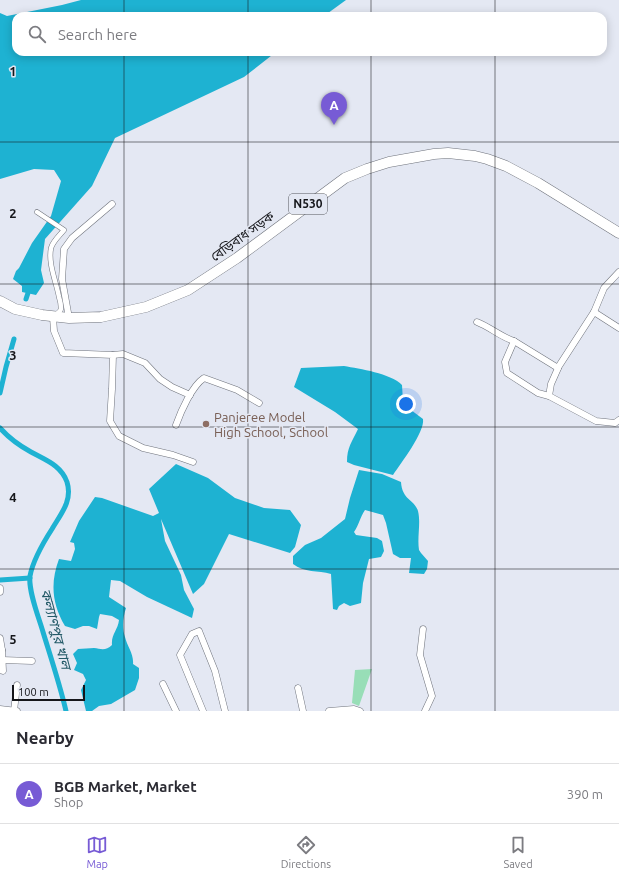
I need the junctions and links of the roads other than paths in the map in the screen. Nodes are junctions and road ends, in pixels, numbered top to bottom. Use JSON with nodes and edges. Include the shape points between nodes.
{"nodes":[{"id":1,"x":112,"y":204,"type":"dead end"},
{"id":2,"x":37,"y":212,"type":"dead end"},
{"id":3,"x":619,"y":233,"type":"edge"},
{"id":4,"x":619,"y":272,"type":"edge"},
{"id":5,"x":0,"y":300,"type":"edge"},
{"id":6,"x":594,"y":312,"type":"junction"},
{"id":7,"x":53,"y":316,"type":"junction"},
{"id":8,"x":69,"y":318,"type":"junction"},
{"id":9,"x":478,"y":322,"type":"dead end"},
{"id":10,"x":619,"y":328,"type":"edge"},
{"id":11,"x":514,"y":341,"type":"junction"},
{"id":12,"x":113,"y":354,"type":"junction"},
{"id":13,"x":558,"y":368,"type":"junction"},
{"id":14,"x":190,"y":395,"type":"junction"},
{"id":15,"x":549,"y":396,"type":"junction"},
{"id":16,"x":259,"y":403,"type":"dead end"},
{"id":17,"x":619,"y":420,"type":"edge"},
{"id":18,"x":176,"y":425,"type":"dead end"},
{"id":19,"x":193,"y":462,"type":"dead end"},
{"id":20,"x":0,"y":588,"type":"edge"},
{"id":21,"x":0,"y":592,"type":"edge"},
{"id":22,"x":423,"y":629,"type":"dead end"},
{"id":23,"x":0,"y":638,"type":"edge"},
{"id":24,"x":1,"y":650,"type":"edge"},
{"id":25,"x":2,"y":660,"type":"junction"},
{"id":26,"x":32,"y":661,"type":"dead end"},
{"id":27,"x":0,"y":670,"type":"edge"},
{"id":28,"x":164,"y":684,"type":"dead end"},
{"id":29,"x":17,"y":685,"type":"dead end"},
{"id":30,"x":298,"y":688,"type":"dead end"},
{"id":31,"x":0,"y":709,"type":"edge"},
{"id":32,"x":14,"y":711,"type":"edge"},
{"id":33,"x":17,"y":711,"type":"edge"},
{"id":34,"x":176,"y":711,"type":"edge"},
{"id":35,"x":203,"y":711,"type":"edge"},
{"id":36,"x":225,"y":711,"type":"edge"},
{"id":37,"x":303,"y":711,"type":"edge"},
{"id":38,"x":329,"y":711,"type":"edge"},
{"id":39,"x":360,"y":711,"type":"edge"},
{"id":40,"x":425,"y":711,"type":"edge"}],
"edges":[{"from":1,"to":8,"type":"street","via":[[72,238],[64,249],[62,278]]},
{"from":2,"to":7,"type":"street","via":[[64,230],[52,246],[50,254],[60,309]]},
{"from":3,"to":8,"type":"highway","name":"বেড়িবাধ সড়ক","number":"N530","via":[[506,166],[474,156],[434,154],[389,162],[345,178],[237,258],[188,290],[146,307],[101,317]]},
{"from":4,"to":6,"type":"street","via":[[604,288]]},
{"from":5,"to":7,"type":"highway","name":"বেড়িবাধ সড়ক","number":"N530","via":[[15,309]]},
{"from":6,"to":10,"type":"street"},
{"from":6,"to":13,"type":"street"},
{"from":7,"to":8,"type":"highway","name":"বেড়িবাধ সড়ক","number":"N530"},
{"from":7,"to":12,"type":"street","via":[[54,331],[63,353]]},
{"from":9,"to":11,"type":"street"},
{"from":11,"to":13,"type":"street"},
{"from":11,"to":15,"type":"street","via":[[505,362],[507,373],[538,394]]},
{"from":12,"to":14,"type":"street","via":[[123,354],[145,363],[160,379]]},
{"from":12,"to":19,"type":"street","via":[[110,421],[119,436],[143,448]]},
{"from":13,"to":15,"type":"street"},
{"from":14,"to":16,"type":"street","via":[[204,378],[237,390]]},
{"from":14,"to":18,"type":"street","via":[[182,407]]},
{"from":15,"to":17,"type":"street","via":[[596,421],[615,423]]},
{"from":20,"to":21,"type":"street"},
{"from":22,"to":40,"type":"street","via":[[420,655],[432,696]]},
{"from":23,"to":24,"type":"street"},
{"from":24,"to":25,"type":"street"},
{"from":25,"to":26,"type":"street"},
{"from":25,"to":27,"type":"street","via":[[3,670]]},
{"from":28,"to":34,"type":"street"},
{"from":29,"to":32,"type":"street"},
{"from":30,"to":37,"type":"street"},
{"from":31,"to":32,"type":"street"},
{"from":32,"to":33,"type":"street"},
{"from":35,"to":36,"type":"street","via":[[180,655],[192,634],[199,631],[215,671]]},
{"from":38,"to":39,"type":"street"}]}
